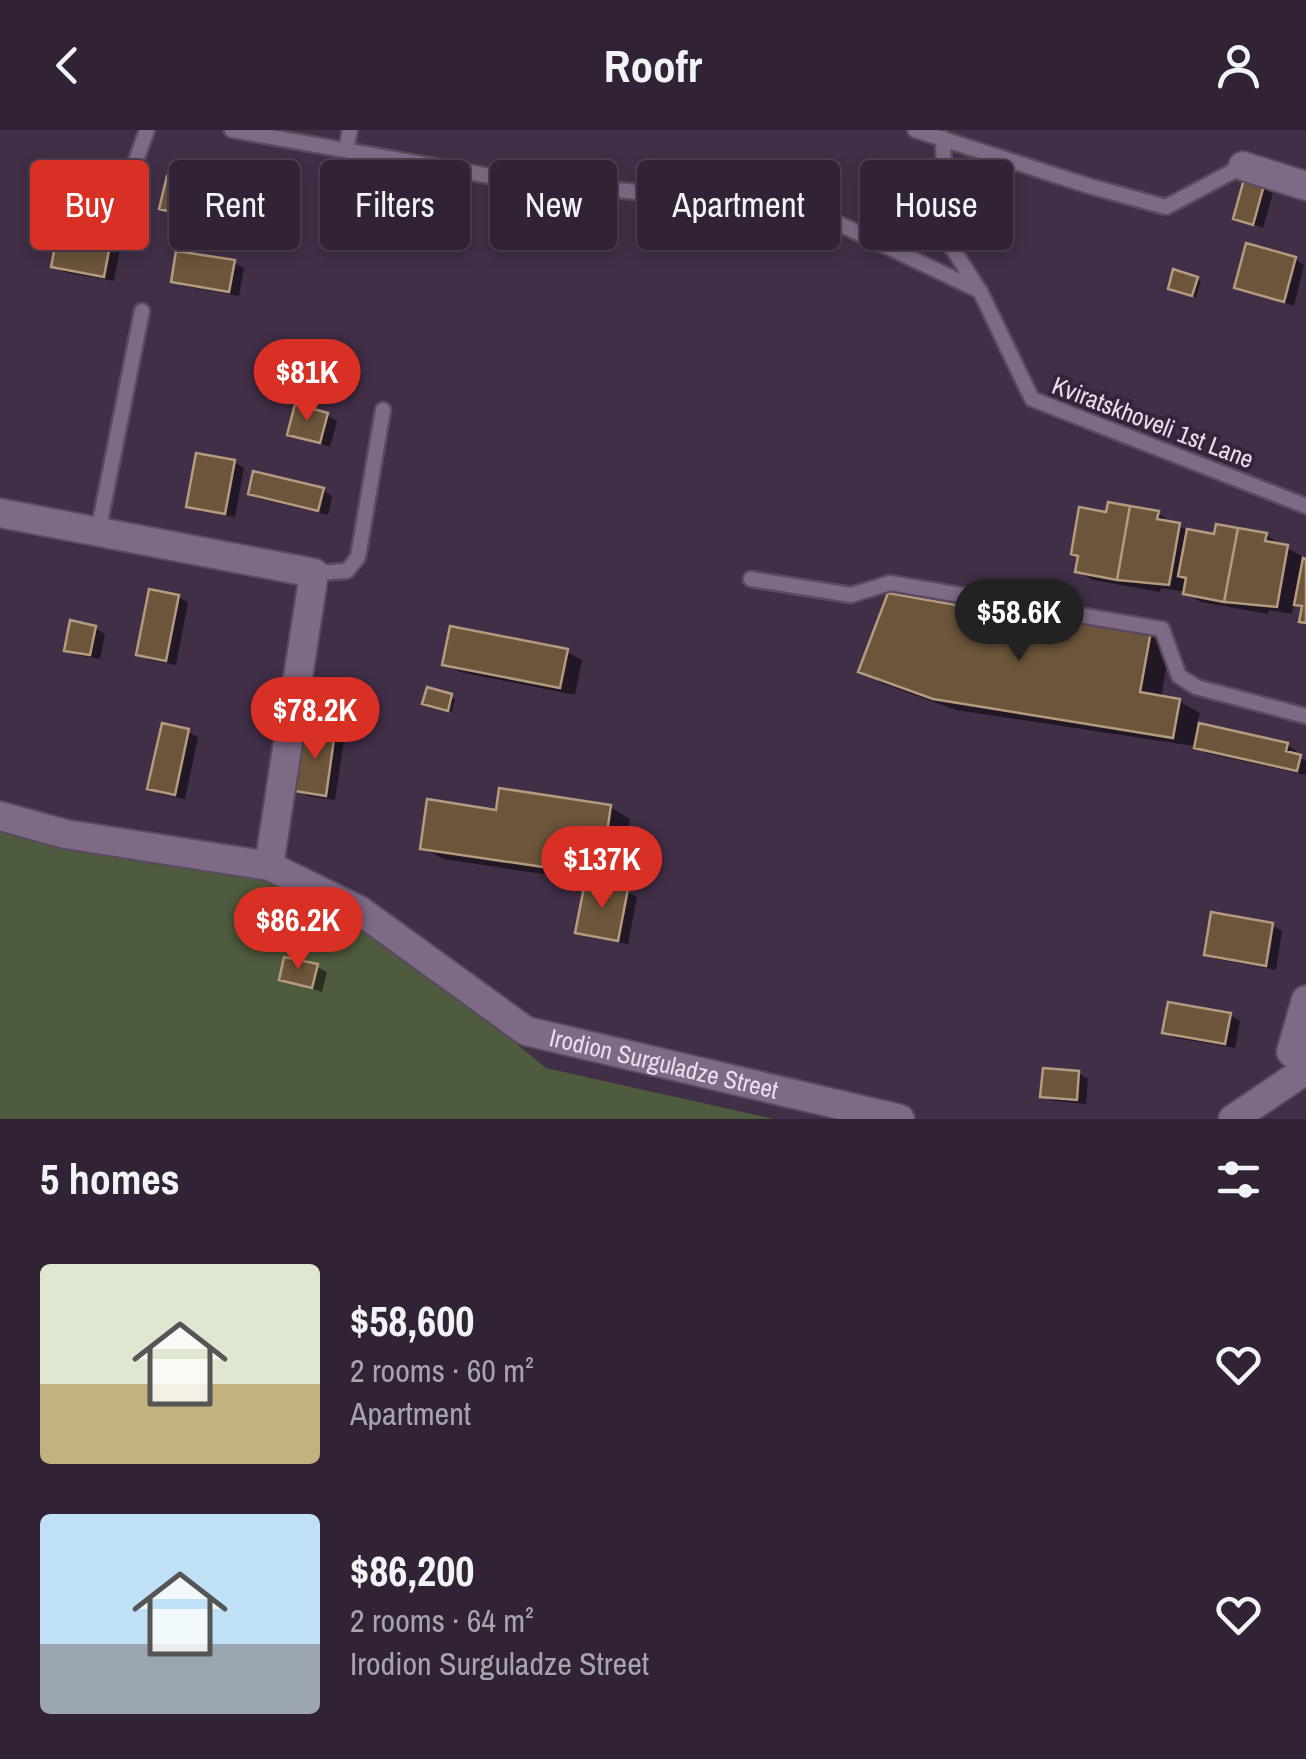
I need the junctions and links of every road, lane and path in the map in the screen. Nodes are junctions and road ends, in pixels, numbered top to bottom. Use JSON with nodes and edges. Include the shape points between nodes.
{"nodes":[{"id":1,"x":147,"y":130,"type":"edge"},
{"id":2,"x":232,"y":130,"type":"edge"},
{"id":3,"x":350,"y":130,"type":"edge"},
{"id":4,"x":915,"y":130,"type":"edge"},
{"id":5,"x":942,"y":138,"type":"junction"},
{"id":6,"x":346,"y":150,"type":"junction"},
{"id":7,"x":136,"y":160,"type":"edge"},
{"id":8,"x":1243,"y":166,"type":"joint"},
{"id":9,"x":1306,"y":186,"type":"edge"},
{"id":10,"x":980,"y":290,"type":"junction"},
{"id":11,"x":142,"y":311,"type":"dead end"},
{"id":12,"x":383,"y":410,"type":"dead end"},
{"id":13,"x":1306,"y":506,"type":"edge"},
{"id":14,"x":0,"y":513,"type":"edge"},
{"id":15,"x":98,"y":532,"type":"junction"},
{"id":16,"x":314,"y":573,"type":"junction"},
{"id":17,"x":752,"y":579,"type":"dead end"},
{"id":18,"x":1306,"y":716,"type":"edge"},
{"id":19,"x":0,"y":816,"type":"edge"},
{"id":20,"x":268,"y":866,"type":"junction"},
{"id":21,"x":1306,"y":1000,"type":"edge"},
{"id":22,"x":1306,"y":1067,"type":"edge"},
{"id":23,"x":900,"y":1119,"type":"edge"},
{"id":24,"x":1233,"y":1119,"type":"edge"}],
"edges":[{"from":1,"to":7,"type":"lane"},
{"from":2,"to":6,"type":"lane"},
{"from":3,"to":6,"type":"lane"},
{"from":4,"to":5,"type":"lane"},
{"from":5,"to":8,"type":"lane","via":[[1166,208]]},
{"from":5,"to":10,"type":"lane","name":"Kviratskhoveli 1st Lane","via":[[946,238]]},
{"from":6,"to":10,"type":"lane","via":[[506,180],[808,209]]},
{"from":8,"to":9,"type":"street"},
{"from":10,"to":13,"type":"lane","name":"Kviratskhoveli 1st Lane","via":[[1032,399]]},
{"from":11,"to":15,"type":"lane"},
{"from":12,"to":16,"type":"lane","via":[[358,557],[347,571]]},
{"from":14,"to":15,"type":"street"},
{"from":15,"to":16,"type":"street"},
{"from":16,"to":20,"type":"street"},
{"from":17,"to":18,"type":"lane","via":[[852,595],[890,583],[1162,629],[1179,676]]},
{"from":19,"to":20,"type":"street","name":"Irodion Surguladze Street","via":[[66,834]]},
{"from":20,"to":23,"type":"street","name":"Irodion Surguladze Street","via":[[360,910],[526,1031]]},
{"from":21,"to":22,"type":"street","via":[[1292,1052]]},
{"from":22,"to":24,"type":"street"}]}
